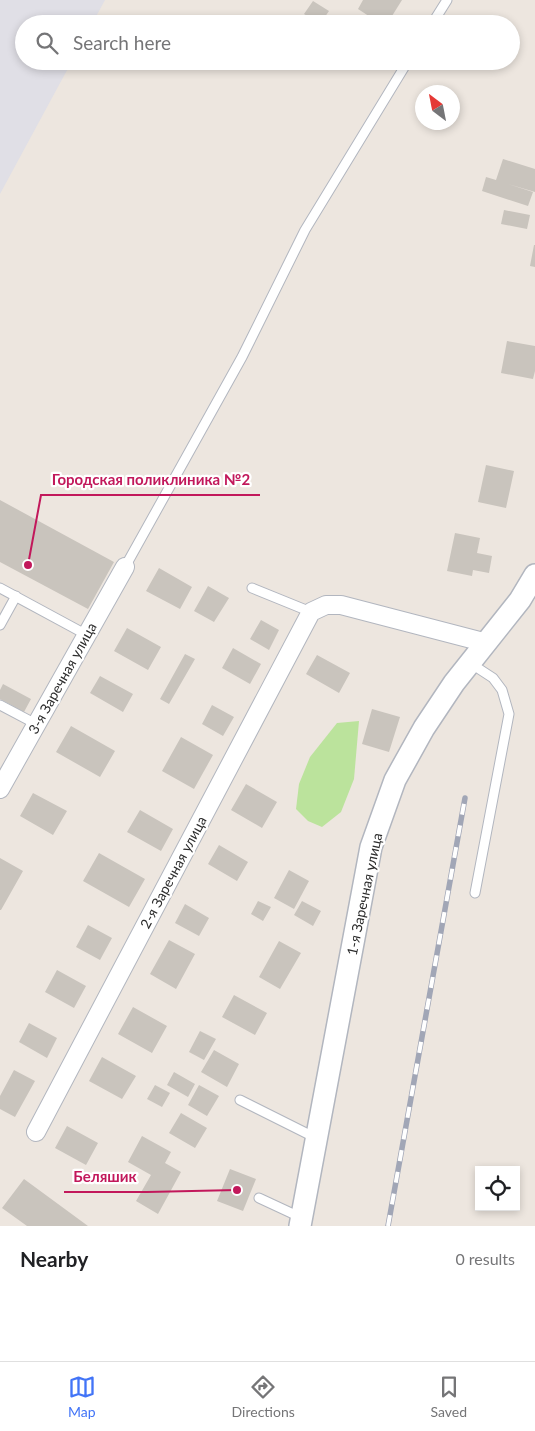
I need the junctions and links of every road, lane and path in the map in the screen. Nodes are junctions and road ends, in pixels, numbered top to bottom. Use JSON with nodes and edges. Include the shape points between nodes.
{"nodes":[{"id":1,"x":447,"y":0,"type":"edge"},
{"id":2,"x":438,"y":15,"type":"edge"},
{"id":3,"x":403,"y":70,"type":"edge"},
{"id":4,"x":125,"y":567,"type":"joint"},
{"id":5,"x":535,"y":574,"type":"edge"},
{"id":6,"x":0,"y":588,"type":"edge"},
{"id":7,"x":252,"y":588,"type":"dead end"},
{"id":8,"x":16,"y":596,"type":"junction"},
{"id":9,"x":311,"y":612,"type":"junction"},
{"id":10,"x":0,"y":625,"type":"edge"},
{"id":11,"x":87,"y":635,"type":"junction"},
{"id":12,"x":487,"y":643,"type":"junction"},
{"id":13,"x":470,"y":663,"type":"junction"},
{"id":14,"x":0,"y":705,"type":"edge"},
{"id":15,"x":36,"y":724,"type":"junction"},
{"id":16,"x":0,"y":789,"type":"edge"},
{"id":17,"x":475,"y":893,"type":"dead end"},
{"id":18,"x":240,"y":1100,"type":"dead end"},
{"id":19,"x":36,"y":1132,"type":"dead end"},
{"id":20,"x":316,"y":1138,"type":"junction"},
{"id":21,"x":259,"y":1198,"type":"dead end"},
{"id":22,"x":301,"y":1222,"type":"edge"}],
"edges":[{"from":1,"to":2,"type":"lane"},
{"from":3,"to":4,"type":"lane","via":[[305,230],[242,357]]},
{"from":4,"to":11,"type":"street","name":"3-я Заречная улица"},
{"from":5,"to":12,"type":"street","name":"1-я Заречная улица","via":[[520,600]]},
{"from":6,"to":8,"type":"lane"},
{"from":7,"to":9,"type":"lane"},
{"from":8,"to":10,"type":"lane"},
{"from":8,"to":11,"type":"lane"},
{"from":9,"to":12,"type":"street","via":[[326,605],[341,606]]},
{"from":9,"to":19,"type":"street","name":"2-я Заречная улица"},
{"from":11,"to":15,"type":"street","name":"3-я Заречная улица"},
{"from":12,"to":13,"type":"street","name":"1-я Заречная улица"},
{"from":13,"to":17,"type":"lane","via":[[493,678],[502,690],[509,714]]},
{"from":13,"to":20,"type":"street","name":"1-я Заречная улица","via":[[424,728],[395,780],[371,847]]},
{"from":14,"to":15,"type":"lane"},
{"from":15,"to":16,"type":"street","name":"3-я Заречная улица"},
{"from":18,"to":20,"type":"lane"},
{"from":20,"to":22,"type":"street","name":"1-я Заречная улица"},
{"from":21,"to":22,"type":"lane"}]}
